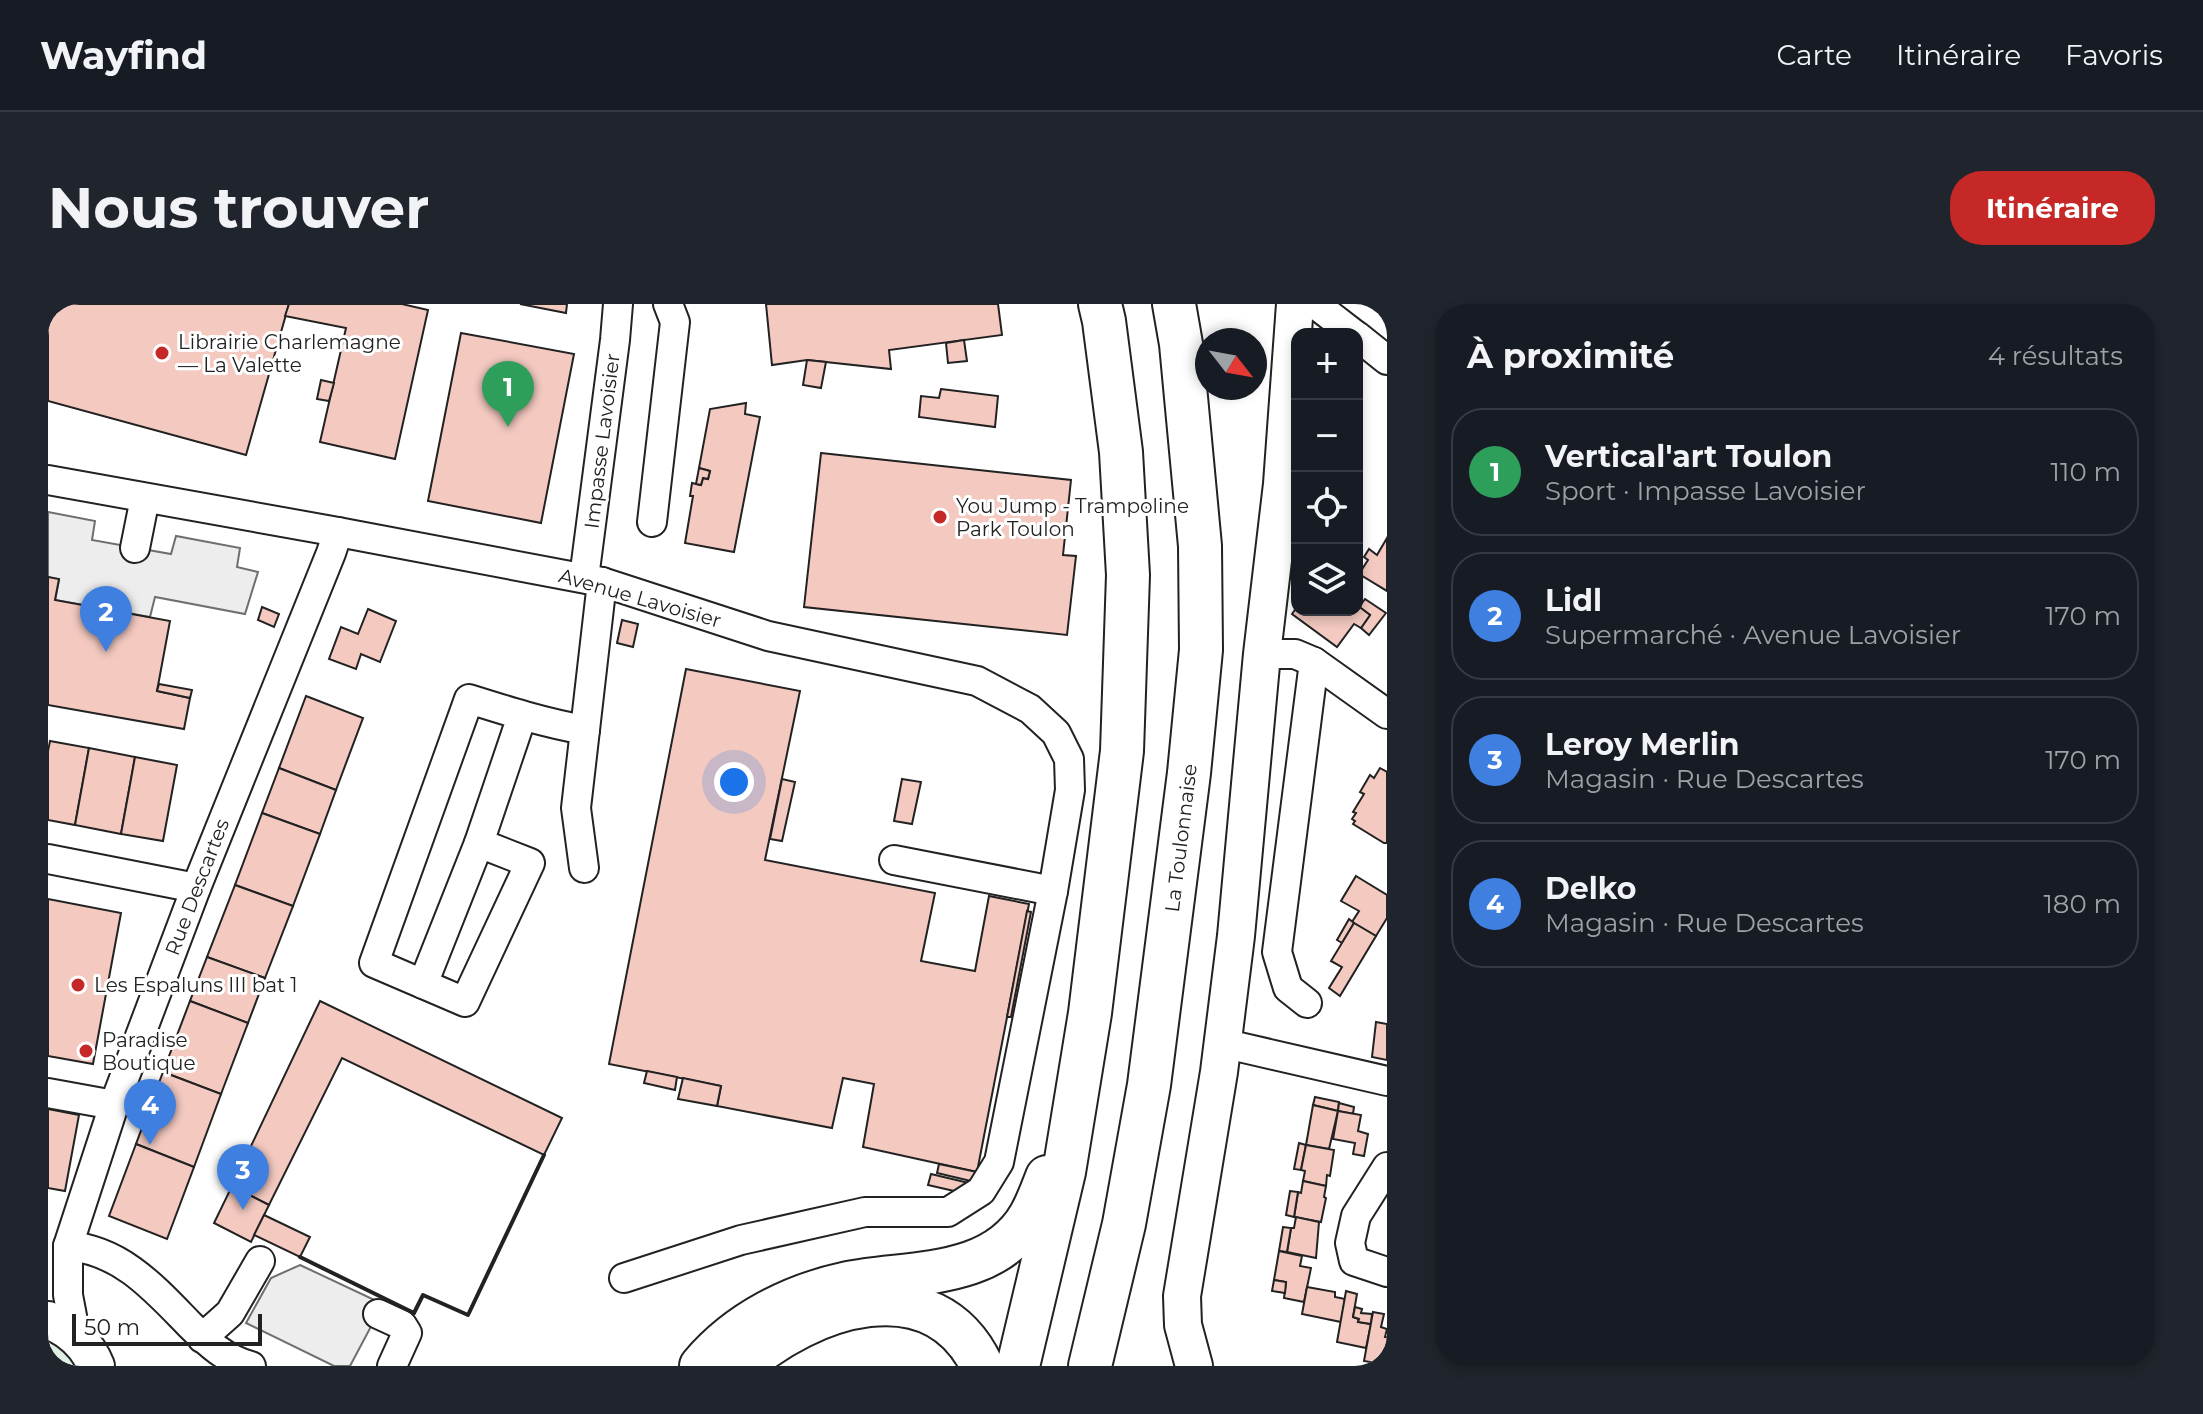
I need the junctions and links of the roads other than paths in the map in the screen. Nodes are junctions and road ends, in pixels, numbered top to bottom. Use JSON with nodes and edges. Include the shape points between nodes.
{"nodes":[{"id":1,"x":618,"y":304,"type":"edge"},
{"id":2,"x":668,"y":304,"type":"edge"},
{"id":3,"x":1100,"y":304,"type":"edge"},
{"id":4,"x":1119,"y":304,"type":"edge"},
{"id":5,"x":1174,"y":304,"type":"edge"},
{"id":6,"x":1295,"y":304,"type":"edge"},
{"id":7,"x":1315,"y":304,"type":"edge"},
{"id":8,"x":1347,"y":328,"type":"edge"},
{"id":9,"x":1363,"y":341,"type":"edge"},
{"id":10,"x":1387,"y":360,"type":"edge"},
{"id":11,"x":48,"y":480,"type":"edge"},
{"id":12,"x":145,"y":498,"type":"junction"},
{"id":13,"x":652,"y":522,"type":"dead end"},
{"id":14,"x":338,"y":532,"type":"junction"},
{"id":15,"x":135,"y":548,"type":"dead end"},
{"id":16,"x":593,"y":580,"type":"junction"},
{"id":17,"x":1262,"y":654,"type":"junction"},
{"id":18,"x":1314,"y":662,"type":"junction"},
{"id":19,"x":1387,"y":714,"type":"edge"},
{"id":20,"x":522,"y":716,"type":"junction"},
{"id":21,"x":585,"y":730,"type":"junction"},
{"id":22,"x":479,"y":843,"type":"junction"},
{"id":23,"x":48,"y":859,"type":"edge"},
{"id":24,"x":894,"y":860,"type":"dead end"},
{"id":25,"x":584,"y":868,"type":"dead end"},
{"id":26,"x":196,"y":888,"type":"junction"},
{"id":27,"x":1053,"y":891,"type":"junction"},
{"id":28,"x":423,"y":984,"type":"junction"},
{"id":29,"x":1307,"y":1003,"type":"dead end"},
{"id":30,"x":1090,"y":1013,"type":"junction"},
{"id":31,"x":1222,"y":1043,"type":"junction"},
{"id":32,"x":1387,"y":1081,"type":"edge"},
{"id":33,"x":48,"y":1093,"type":"edge"},
{"id":34,"x":114,"y":1105,"type":"junction"},
{"id":35,"x":1387,"y":1167,"type":"edge"},
{"id":36,"x":68,"y":1246,"type":"junction"},
{"id":37,"x":260,"y":1261,"type":"dead end"},
{"id":38,"x":48,"y":1272,"type":"edge"},
{"id":39,"x":1387,"y":1272,"type":"edge"},
{"id":40,"x":624,"y":1278,"type":"dead end"},
{"id":41,"x":378,"y":1314,"type":"dead end"},
{"id":42,"x":202,"y":1338,"type":"junction"},
{"id":43,"x":84,"y":1349,"type":"edge"},
{"id":44,"x":251,"y":1366,"type":"edge"},
{"id":45,"x":392,"y":1366,"type":"edge"},
{"id":46,"x":701,"y":1366,"type":"edge"},
{"id":47,"x":742,"y":1366,"type":"edge"},
{"id":48,"x":982,"y":1366,"type":"edge"},
{"id":49,"x":1018,"y":1366,"type":"edge"},
{"id":50,"x":1044,"y":1366,"type":"edge"},
{"id":51,"x":1090,"y":1366,"type":"edge"},
{"id":52,"x":1194,"y":1366,"type":"edge"}],
"edges":[{"from":1,"to":16,"type":"street","name":"Impasse Lavoisier"},
{"from":2,"to":13,"type":"street","via":[[675,322]]},
{"from":3,"to":30,"type":"highway","via":[[1121,452],[1128,575],[1122,751]]},
{"from":4,"to":50,"type":"highway","via":[[1139,461],[1145,565],[1139,749],[1083,1180]]},
{"from":5,"to":51,"type":"highway","name":"La Toulonnaise","via":[[1200,546],[1201,650],[1149,1085],[1124,1224]]},
{"from":6,"to":17,"type":"main road"},
{"from":7,"to":8,"type":"street"},
{"from":9,"to":10,"type":"street"},
{"from":11,"to":12,"type":"street","name":"Avenue Lavoisier"},
{"from":12,"to":14,"type":"street","name":"Avenue Lavoisier"},
{"from":12,"to":15,"type":"street"},
{"from":14,"to":16,"type":"street","name":"Avenue Lavoisier"},
{"from":14,"to":26,"type":"street","name":"Rue Descartes"},
{"from":16,"to":21,"type":"street","name":"Impasse Lavoisier"},
{"from":16,"to":27,"type":"street","name":"Avenue Lavoisier","via":[[768,636],[977,681],[1030,709],[1056,733],[1069,759],[1070,790]]},
{"from":17,"to":18,"type":"street","via":[[1295,654]]},
{"from":17,"to":31,"type":"main road"},
{"from":18,"to":19,"type":"street"},
{"from":18,"to":29,"type":"street","via":[[1277,952],[1288,988]]},
{"from":20,"to":21,"type":"street"},
{"from":20,"to":22,"type":"street"},
{"from":20,"to":28,"type":"street","via":[[469,699],[374,963]]},
{"from":21,"to":25,"type":"street","name":"Impasse Lavoisier","via":[[576,808]]},
{"from":22,"to":28,"type":"street"},
{"from":22,"to":28,"type":"street","via":[[530,863],[465,1002]]},
{"from":23,"to":26,"type":"street"},
{"from":24,"to":27,"type":"street"},
{"from":26,"to":34,"type":"street","name":"Rue Descartes"},
{"from":27,"to":40,"type":"street","name":"Avenue Lavoisier","via":[[999,1162],[981,1191],[948,1212],[865,1212],[741,1240]]},
{"from":30,"to":46,"type":"highway","via":[[1048,1174],[1015,1236],[996,1251],[950,1270],[845,1284],[800,1297],[734,1333]]},
{"from":30,"to":49,"type":"highway","via":[[1064,1172]]},
{"from":31,"to":32,"type":"street"},
{"from":31,"to":52,"type":"main road","via":[[1182,1296]]},
{"from":33,"to":34,"type":"street"},
{"from":34,"to":36,"type":"street","name":"Rue Descartes"},
{"from":35,"to":39,"type":"street","via":[[1356,1216],[1350,1243],[1354,1261]]},
{"from":36,"to":38,"type":"street"},
{"from":36,"to":42,"type":"street","via":[[87,1247],[131,1268]]},
{"from":36,"to":43,"type":"street","via":[[68,1295]]},
{"from":37,"to":42,"type":"street","via":[[230,1313]]},
{"from":41,"to":45,"type":"street","via":[[407,1333]]},
{"from":42,"to":44,"type":"street","via":[[234,1362]]},
{"from":47,"to":48,"type":"highway","via":[[818,1318],[852,1307],[893,1304],[944,1321],[958,1331]]}]}
